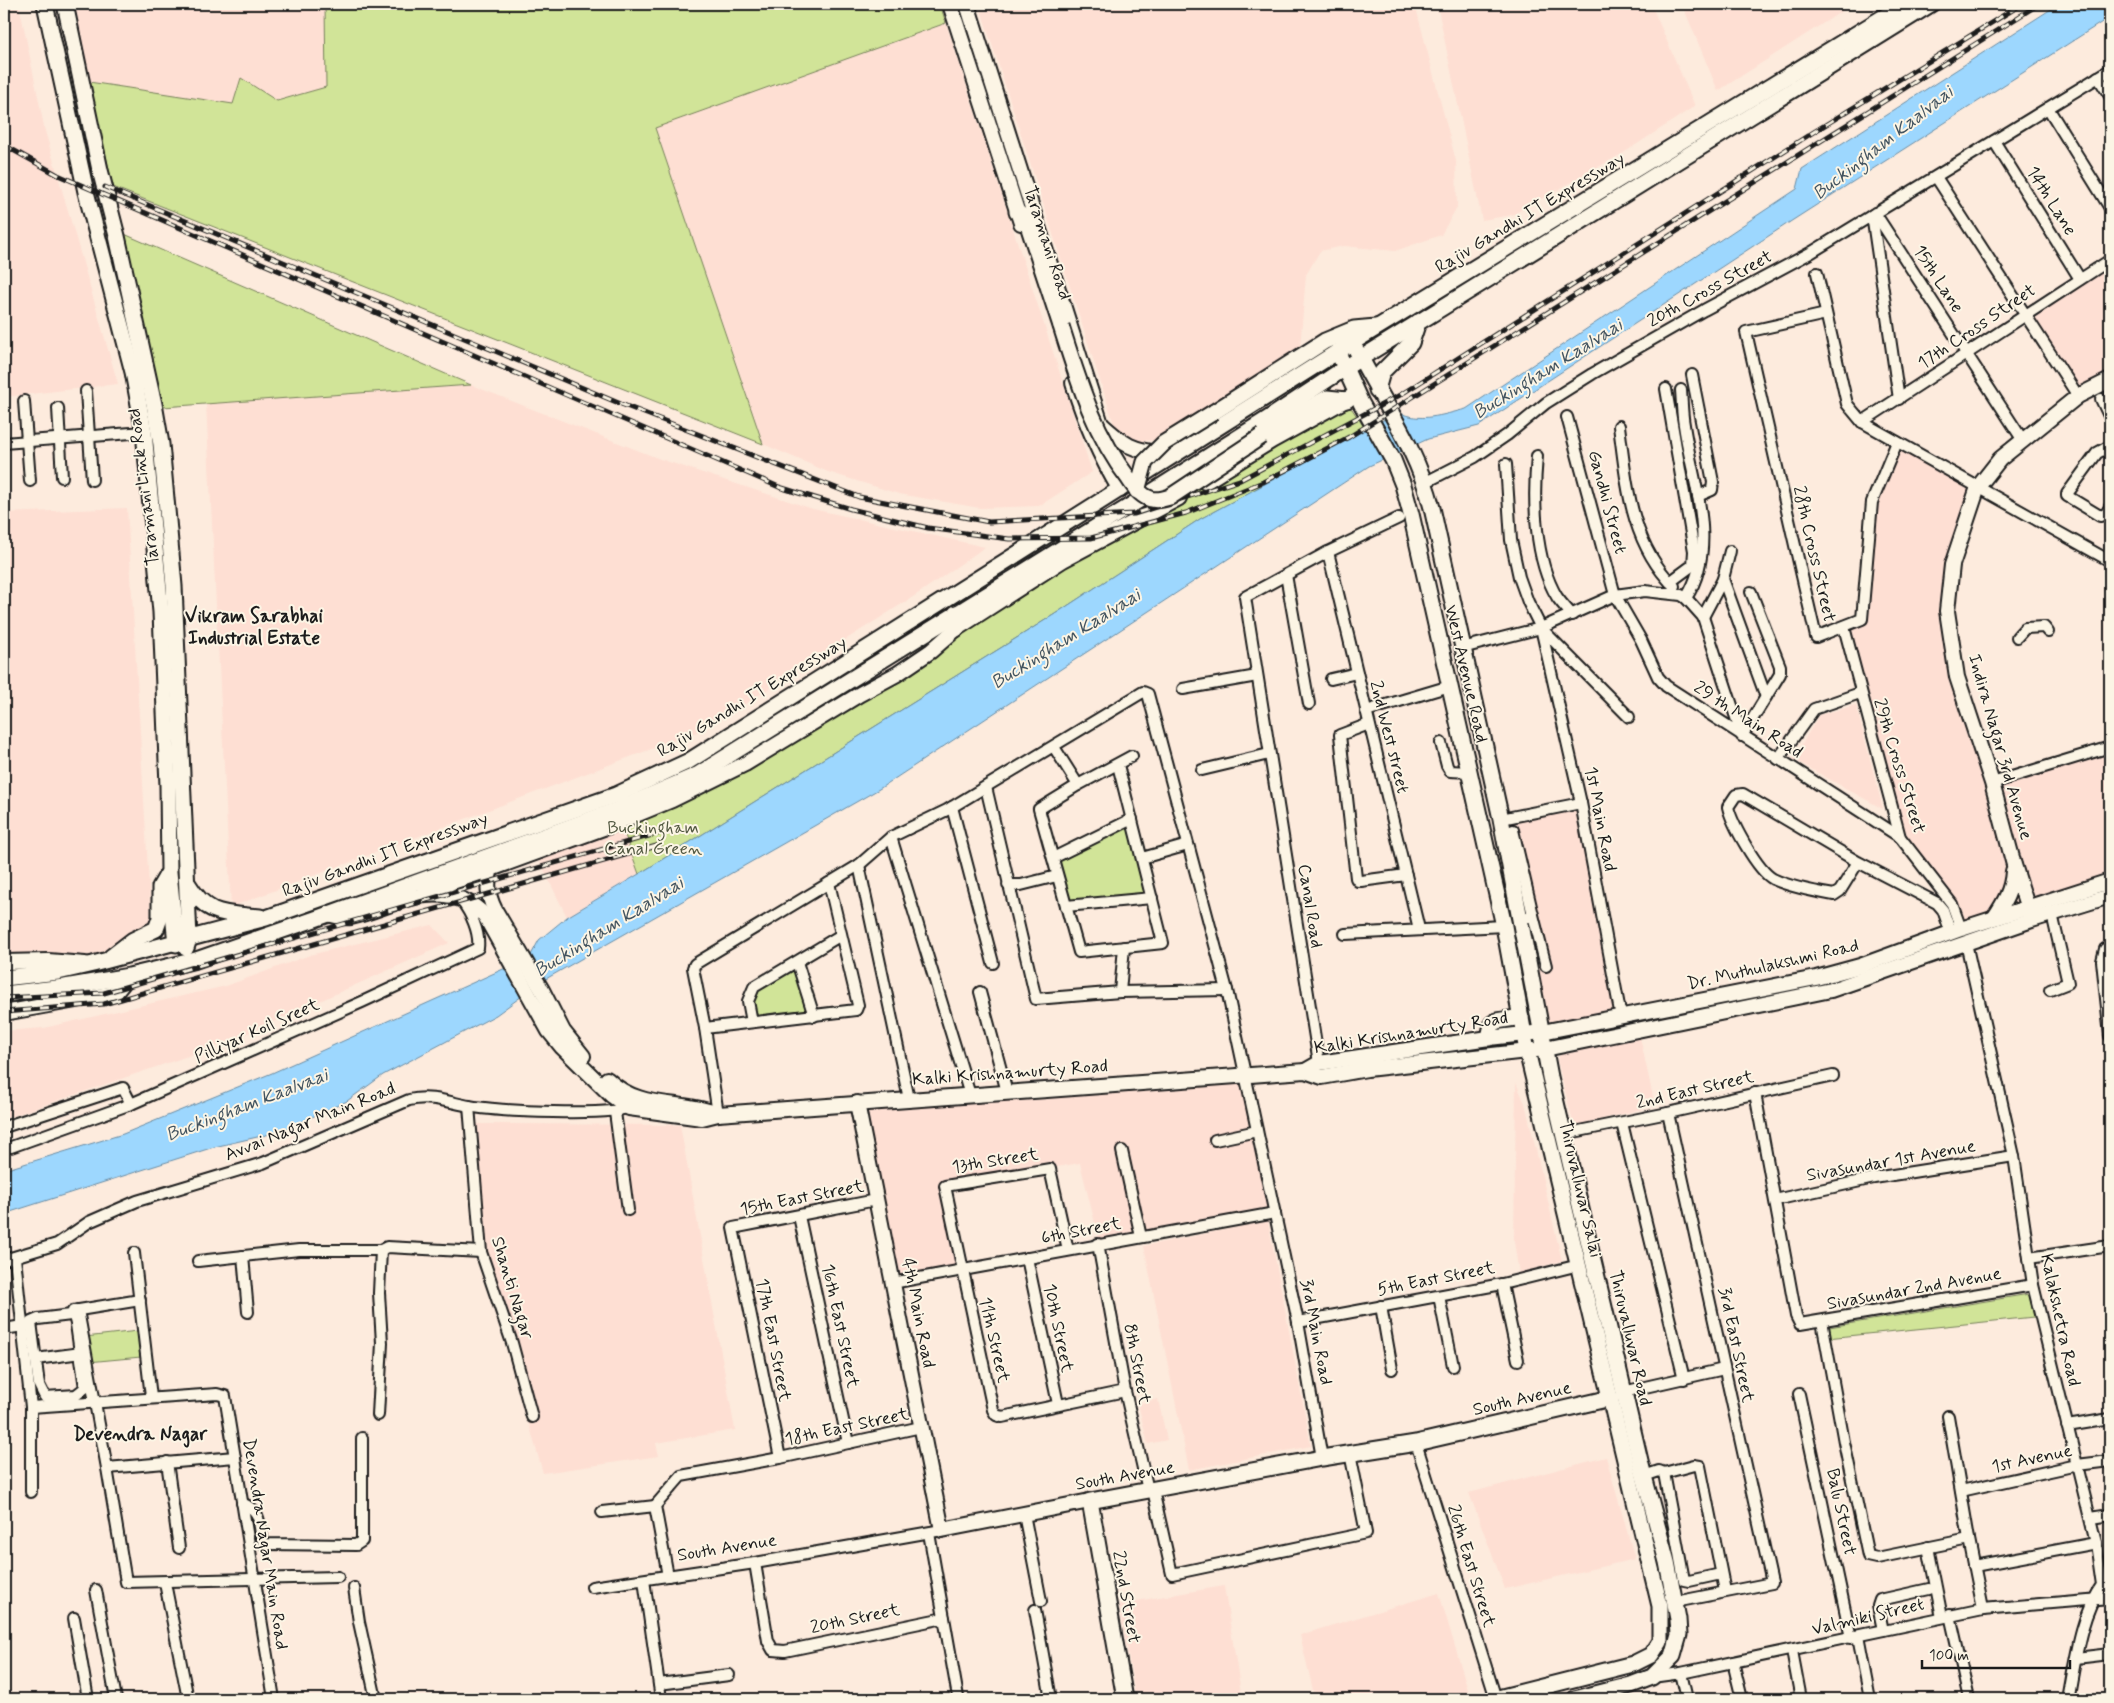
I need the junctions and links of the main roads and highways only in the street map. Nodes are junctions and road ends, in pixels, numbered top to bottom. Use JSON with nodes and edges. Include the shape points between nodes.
{"nodes":[{"id":1,"x":45,"y":4,"type":"edge"},
{"id":2,"x":65,"y":4,"type":"edge"},
{"id":3,"x":950,"y":4,"type":"edge"},
{"id":4,"x":967,"y":4,"type":"edge"},
{"id":5,"x":1905,"y":4,"type":"edge"},
{"id":6,"x":1932,"y":4,"type":"edge"},
{"id":7,"x":1017,"y":212,"type":"junction"},
{"id":8,"x":1418,"y":322,"type":"junction"},
{"id":9,"x":1378,"y":327,"type":"junction"},
{"id":10,"x":1352,"y":343,"type":"junction"},
{"id":11,"x":1337,"y":352,"type":"junction"},
{"id":12,"x":1360,"y":358,"type":"junction"},
{"id":13,"x":1345,"y":368,"type":"junction"},
{"id":14,"x":1332,"y":376,"type":"junction"},
{"id":15,"x":2110,"y":380,"type":"edge"},
{"id":16,"x":1376,"y":390,"type":"junction"},
{"id":17,"x":1352,"y":397,"type":"junction"},
{"id":18,"x":1327,"y":398,"type":"junction"},
{"id":19,"x":1137,"y":450,"type":"junction"},
{"id":20,"x":1175,"y":456,"type":"junction"},
{"id":21,"x":1106,"y":467,"type":"junction"},
{"id":22,"x":1120,"y":490,"type":"junction"},
{"id":23,"x":1138,"y":491,"type":"junction"},
{"id":24,"x":956,"y":613,"type":"junction"},
{"id":25,"x":924,"y":614,"type":"junction"},
{"id":26,"x":932,"y":628,"type":"junction"},
{"id":27,"x":956,"y":630,"type":"junction"},
{"id":28,"x":895,"y":632,"type":"junction"},
{"id":29,"x":904,"y":646,"type":"junction"},
{"id":30,"x":619,"y":809,"type":"junction"},
{"id":31,"x":609,"y":826,"type":"junction"},
{"id":32,"x":2014,"y":865,"type":"junction"},
{"id":33,"x":491,"y":869,"type":"junction"},
{"id":34,"x":169,"y":872,"type":"junction"},
{"id":35,"x":2110,"y":882,"type":"edge"},
{"id":36,"x":187,"y":883,"type":"junction"},
{"id":37,"x":2110,"y":896,"type":"edge"},
{"id":38,"x":410,"y":898,"type":"junction"},
{"id":39,"x":490,"y":913,"type":"junction"},
{"id":40,"x":328,"y":914,"type":"junction"},
{"id":41,"x":2029,"y":914,"type":"junction"},
{"id":42,"x":266,"y":918,"type":"junction"},
{"id":43,"x":1994,"y":918,"type":"junction"},
{"id":44,"x":182,"y":941,"type":"junction"},
{"id":45,"x":4,"y":962,"type":"edge"},
{"id":46,"x":99,"y":963,"type":"junction"},
{"id":47,"x":176,"y":965,"type":"junction"},
{"id":48,"x":129,"y":976,"type":"junction"},
{"id":49,"x":4,"y":978,"type":"edge"},
{"id":50,"x":4,"y":994,"type":"edge"},
{"id":51,"x":1536,"y":999,"type":"joint"},
{"id":52,"x":4,"y":1013,"type":"edge"},
{"id":53,"x":1521,"y":1017,"type":"junction"},
{"id":54,"x":1542,"y":1032,"type":"junction"},
{"id":55,"x":1524,"y":1035,"type":"junction"},
{"id":56,"x":1489,"y":1038,"type":"junction"},
{"id":57,"x":1545,"y":1049,"type":"junction"},
{"id":58,"x":1527,"y":1051,"type":"junction"},
{"id":59,"x":1305,"y":1071,"type":"junction"},
{"id":60,"x":603,"y":1081,"type":"junction"},
{"id":61,"x":857,"y":1103,"type":"junction"},
{"id":62,"x":718,"y":1114,"type":"junction"},
{"id":63,"x":1617,"y":1395,"type":"junction"},
{"id":64,"x":1090,"y":1501,"type":"junction"},
{"id":65,"x":935,"y":1531,"type":"joint"},
{"id":66,"x":1125,"y":1699,"type":"edge"},
{"id":67,"x":1495,"y":1699,"type":"edge"},
{"id":68,"x":1575,"y":1699,"type":"edge"}],
"edges":[{"from":1,"to":34,"type":"main road","name":"Taramani Link Road","via":[[86,192],[133,372],[144,432],[160,603]]},
{"from":2,"to":36,"type":"main road","name":"Taramani Link Road","via":[[161,444],[174,586]]},
{"from":3,"to":7,"type":"main road","name":"Taramani Road"},
{"from":4,"to":19,"type":"main road","name":"Taramani Road","via":[[1101,424],[1121,442]]},
{"from":5,"to":9,"type":"main road","name":"Rajiv Gandhi IT Expressway"},
{"from":6,"to":8,"type":"main road","name":"Rajiv Gandhi IT Expressway"},
{"from":7,"to":21,"type":"main road","name":"Taramani Road","via":[[1087,428]]},
{"from":7,"to":23,"type":"main road","bridge":true,"via":[[1026,219],[1095,424],[1114,460]]},
{"from":8,"to":12,"type":"main road","name":"Rajiv Gandhi IT Expressway"},
{"from":8,"to":16,"type":"main road","via":[[1411,344],[1382,372]]},
{"from":9,"to":10,"type":"main road","name":"Rajiv Gandhi IT Expressway"},
{"from":9,"to":23,"type":"main road","bridge":true,"via":[[1359,328],[1325,341],[1164,444],[1145,462]]},
{"from":10,"to":11,"type":"main road","name":"Rajiv Gandhi IT Expressway"},
{"from":10,"to":12,"type":"main road","name":"West Avenue Road"},
{"from":11,"to":13,"type":"main road","name":"West Avenue Road"},
{"from":11,"to":20,"type":"main road","name":"Rajiv Gandhi IT Expressway"},
{"from":12,"to":13,"type":"main road","name":"Rajiv Gandhi IT Expressway"},
{"from":12,"to":16,"type":"main road","name":"West Avenue Road"},
{"from":13,"to":14,"type":"main road","name":"Rajiv Gandhi IT Expressway"},
{"from":13,"to":17,"type":"main road","name":"West Avenue Road"},
{"from":14,"to":18,"type":"main road"},
{"from":14,"to":24,"type":"main road","name":"Rajiv Gandhi IT Expressway"},
{"from":15,"to":32,"type":"main road","name":"Indira Nagar 3rd Avenue","via":[[2078,396],[2000,459],[1978,487],[1952,565],[1947,611],[1958,677]]},
{"from":16,"to":51,"type":"main road","name":"West Avenue Road","via":[[1413,451],[1426,482],[1526,917]]},
{"from":17,"to":18,"type":"main road"},
{"from":17,"to":27,"type":"main road","via":[[1171,502],[1063,560]]},
{"from":17,"to":53,"type":"main road","name":"West Avenue Road","via":[[1393,460],[1411,514],[1504,926]]},
{"from":18,"to":23,"type":"main road","bridge":true,"via":[[1262,436],[1170,497],[1151,499]]},
{"from":19,"to":20,"type":"main road"},
{"from":19,"to":21,"type":"main road"},
{"from":20,"to":22,"type":"main road","name":"Rajiv Gandhi IT Expressway"},
{"from":21,"to":22,"type":"main road","name":"Taramani Road"},
{"from":22,"to":25,"type":"main road","name":"Rajiv Gandhi IT Expressway"},
{"from":24,"to":26,"type":"main road","name":"Rajiv Gandhi IT Expressway"},
{"from":24,"to":27,"type":"main road"},
{"from":25,"to":26,"type":"main road"},
{"from":25,"to":28,"type":"main road","name":"Rajiv Gandhi IT Expressway"},
{"from":26,"to":29,"type":"main road","name":"Rajiv Gandhi IT Expressway"},
{"from":27,"to":31,"type":"main road","via":[[897,674],[745,764]]},
{"from":28,"to":29,"type":"main road"},
{"from":28,"to":42,"type":"main road","name":"Rajiv Gandhi IT Expressway","via":[[689,761],[622,792]]},
{"from":29,"to":30,"type":"main road","name":"Rajiv Gandhi IT Expressway","via":[[697,774]]},
{"from":30,"to":31,"type":"main road"},
{"from":30,"to":40,"type":"main road","name":"Rajiv Gandhi IT Expressway"},
{"from":31,"to":33,"type":"main road"},
{"from":32,"to":41,"type":"main road","name":"Indira Nagar 3rd Avenue"},
{"from":32,"to":43,"type":"main road","via":[[2012,886]]},
{"from":33,"to":38,"type":"main road"},
{"from":33,"to":39,"type":"main road","via":[[488,880]]},
{"from":34,"to":44,"type":"main road","name":"Taramani Link Road"},
{"from":34,"to":46,"type":"main road","via":[[160,887],[160,918],[156,929]]},
{"from":35,"to":41,"type":"main road","name":"Dr. Muthulakshmi Road"},
{"from":36,"to":42,"type":"main road","via":[[197,899],[214,912]]},
{"from":36,"to":44,"type":"main road","name":"Taramani Link Road"},
{"from":37,"to":41,"type":"main road","name":"Dr. Muthulakshmi Road","via":[[2052,914]]},
{"from":38,"to":39,"type":"main road","via":[[440,894],[459,898]]},
{"from":38,"to":40,"type":"main road","via":[[349,918]]},
{"from":39,"to":60,"type":"main road","via":[[542,990],[565,1035]]},
{"from":40,"to":47,"type":"main road","name":"Rajiv Gandhi IT Expressway"},
{"from":41,"to":43,"type":"main road","name":"Dr. Muthulakshmi Road"},
{"from":41,"to":57,"type":"main road","name":"Dr. Muthulakshmi Road","via":[[1966,943],[1831,990]]},
{"from":42,"to":44,"type":"main road","name":"Rajiv Gandhi IT Expressway"},
{"from":43,"to":54,"type":"main road","name":"Dr. Muthulakshmi Road","via":[[1860,966],[1816,978]]},
{"from":44,"to":46,"type":"main road","name":"Rajiv Gandhi IT Expressway"},
{"from":44,"to":47,"type":"main road","via":[[183,956]]},
{"from":45,"to":46,"type":"main road"},
{"from":46,"to":49,"type":"main road","name":"Rajiv Gandhi IT Expressway"},
{"from":47,"to":48,"type":"main road","name":"Rajiv Gandhi IT Expressway"},
{"from":48,"to":50,"type":"main road","name":"Rajiv Gandhi IT Expressway"},
{"from":48,"to":52,"type":"main road","via":[[115,993]]},
{"from":51,"to":54,"type":"main road","name":"Thiruvalluvar Road"},
{"from":53,"to":55,"type":"main road","name":"Thiruvalluvar Salai"},
{"from":53,"to":56,"type":"main road","via":[[1492,1024]]},
{"from":54,"to":55,"type":"main road","name":"Dr. Muthulakshmi Road"},
{"from":54,"to":57,"type":"main road","name":"Thiruvalluvar Road"},
{"from":55,"to":56,"type":"main road","name":"Kalki Krishnamurty Road"},
{"from":55,"to":58,"type":"main road","name":"Thiruvalluvar Salai"},
{"from":56,"to":59,"type":"main road","name":"Kalki Krishnamurty Road","via":[[1319,1063]]},
{"from":57,"to":58,"type":"main road","name":"Dr. Muthulakshmi Road"},
{"from":57,"to":63,"type":"main road","name":"Thiruvalluvar Road"},
{"from":58,"to":59,"type":"main road","name":"Kalki Krishnamurty Road","via":[[1322,1076]]},
{"from":58,"to":63,"type":"main road","name":"Thiruvalluvar Salai","via":[[1579,1265]]},
{"from":59,"to":61,"type":"main road","name":"Kalki Krishnamurty Road"},
{"from":60,"to":62,"type":"main road","name":"Kalki Krishnamurty Road","via":[[642,1100],[703,1108]]},
{"from":60,"to":62,"type":"main road","name":"Kalki Krishnamurty Road","via":[[622,1110],[702,1118]]},
{"from":61,"to":62,"type":"main road","name":"Kalki Krishnamurty Road"},
{"from":61,"to":65,"type":"main road","name":"4th Main Road","via":[[921,1427]]},
{"from":63,"to":64,"type":"main road","name":"South Avenue","via":[[1416,1443]]},
{"from":63,"to":67,"type":"main road","name":"Thiruvalluvar Road","via":[[1660,1606],[1660,1641],[1651,1655],[1633,1664]]},
{"from":63,"to":68,"type":"main road","name":"Thiruvalluvar Road","via":[[1644,1476],[1667,1562],[1679,1635],[1673,1656],[1652,1676]]},
{"from":64,"to":65,"type":"main road","name":"South Avenue"},
{"from":64,"to":66,"type":"main road","name":"22nd Street"}]}
